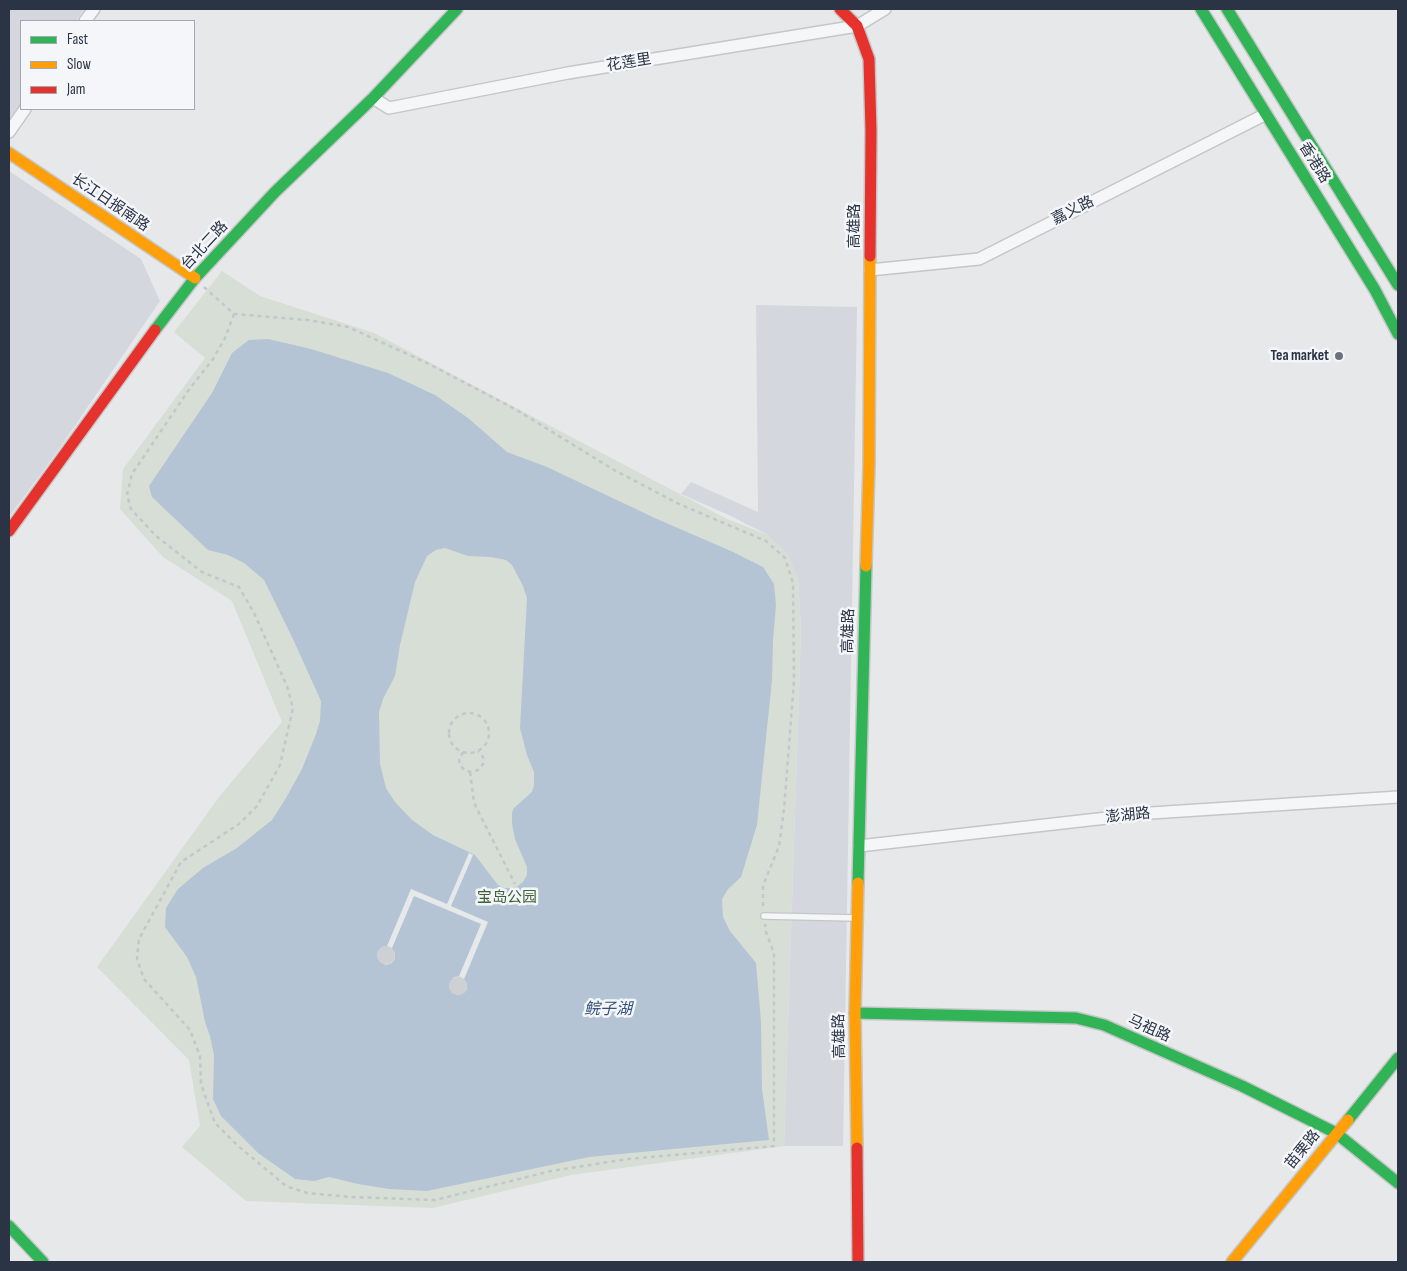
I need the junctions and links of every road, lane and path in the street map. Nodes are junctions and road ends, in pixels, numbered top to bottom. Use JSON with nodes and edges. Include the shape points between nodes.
{"nodes":[{"id":1,"x":94,"y":9,"type":"edge"},
{"id":2,"x":457,"y":9,"type":"edge"},
{"id":3,"x":840,"y":9,"type":"edge"},
{"id":4,"x":885,"y":9,"type":"edge"},
{"id":5,"x":1201,"y":9,"type":"edge"},
{"id":6,"x":1227,"y":9,"type":"edge"},
{"id":7,"x":87,"y":20,"type":"edge"},
{"id":8,"x":857,"y":26,"type":"junction"},
{"id":9,"x":373,"y":98,"type":"junction"},
{"id":10,"x":24,"y":110,"type":"edge"},
{"id":11,"x":1266,"y":114,"type":"junction"},
{"id":12,"x":9,"y":132,"type":"edge"},
{"id":13,"x":9,"y":153,"type":"edge"},
{"id":14,"x":870,"y":270,"type":"junction"},
{"id":15,"x":195,"y":278,"type":"junction"},
{"id":16,"x":1398,"y":285,"type":"edge"},
{"id":17,"x":234,"y":314,"type":"junction"},
{"id":18,"x":1398,"y":334,"type":"edge"},
{"id":19,"x":9,"y":531,"type":"edge"},
{"id":20,"x":478,"y":750,"type":"junction"},
{"id":21,"x":462,"y":752,"type":"junction"},
{"id":22,"x":470,"y":772,"type":"junction"},
{"id":23,"x":1398,"y":797,"type":"edge"},
{"id":24,"x":859,"y":846,"type":"junction"},
{"id":25,"x":515,"y":884,"type":"dead end"},
{"id":26,"x":764,"y":916,"type":"junction"},
{"id":27,"x":857,"y":918,"type":"junction"},
{"id":28,"x":855,"y":1014,"type":"junction"},
{"id":29,"x":1398,"y":1058,"type":"edge"},
{"id":30,"x":1336,"y":1133,"type":"junction"},
{"id":31,"x":1398,"y":1183,"type":"edge"},
{"id":32,"x":9,"y":1226,"type":"edge"},
{"id":33,"x":43,"y":1262,"type":"edge"},
{"id":34,"x":858,"y":1262,"type":"edge"},
{"id":35,"x":1232,"y":1262,"type":"edge"}],
"edges":[{"from":1,"to":7,"type":"street"},
{"from":2,"to":9,"type":"street","name":"台北二路"},
{"from":3,"to":8,"type":"street","name":"高雄路"},
{"from":4,"to":8,"type":"street","name":"花莲里"},
{"from":5,"to":11,"type":"street","name":"香港路"},
{"from":6,"to":16,"type":"street","name":"香港路"},
{"from":8,"to":9,"type":"street","name":"花莲里","via":[[568,73],[389,108]]},
{"from":8,"to":14,"type":"street","name":"高雄路","via":[[868,59]]},
{"from":9,"to":15,"type":"street","name":"台北二路","via":[[275,192]]},
{"from":10,"to":12,"type":"street"},
{"from":11,"to":14,"type":"street","name":"嘉义路","via":[[978,259]]},
{"from":11,"to":18,"type":"street","name":"香港路","via":[[1375,290]]},
{"from":13,"to":15,"type":"street","name":"长江日报南路"},
{"from":14,"to":24,"type":"street","name":"高雄路"},
{"from":15,"to":17,"type":"path"},
{"from":15,"to":19,"type":"street","name":"台北二路"},
{"from":17,"to":26,"type":"path","via":[[348,327],[427,363],[515,410],[614,470],[678,504],[766,541],[785,558],[793,583],[794,681],[784,809],[778,846],[763,886]]},
{"from":17,"to":26,"type":"path","via":[[213,359],[132,474],[127,495],[131,509],[156,536],[202,572],[239,587],[287,686],[293,708],[280,765],[257,806],[239,824],[181,862],[139,939],[136,959],[144,978],[190,1030],[200,1056],[201,1084],[215,1123],[286,1186],[307,1193],[351,1197],[436,1200],[551,1171],[628,1159],[774,1146],[774,953]]},
{"from":20,"to":21,"type":"path"},
{"from":20,"to":21,"type":"path","via":[[487,743],[490,730],[479,714],[466,712],[455,718],[449,730],[451,743]]},
{"from":20,"to":22,"type":"path","via":[[483,756],[483,764]]},
{"from":21,"to":22,"type":"path","via":[[460,764]]},
{"from":22,"to":25,"type":"path","via":[[474,802]]},
{"from":23,"to":24,"type":"street","name":"澎湖路","via":[[1151,813]]},
{"from":24,"to":27,"type":"street","name":"高雄路"},
{"from":26,"to":27,"type":"lane"},
{"from":27,"to":28,"type":"street","name":"高雄路"},
{"from":28,"to":30,"type":"street","name":"马祖路","via":[[1076,1018],[1104,1025],[1242,1086]]},
{"from":28,"to":34,"type":"street","name":"高雄路"},
{"from":29,"to":30,"type":"street","name":"苗栗路"},
{"from":30,"to":31,"type":"street","name":"马祖路"},
{"from":30,"to":35,"type":"street","name":"苗栗路"},
{"from":32,"to":33,"type":"street"}]}
